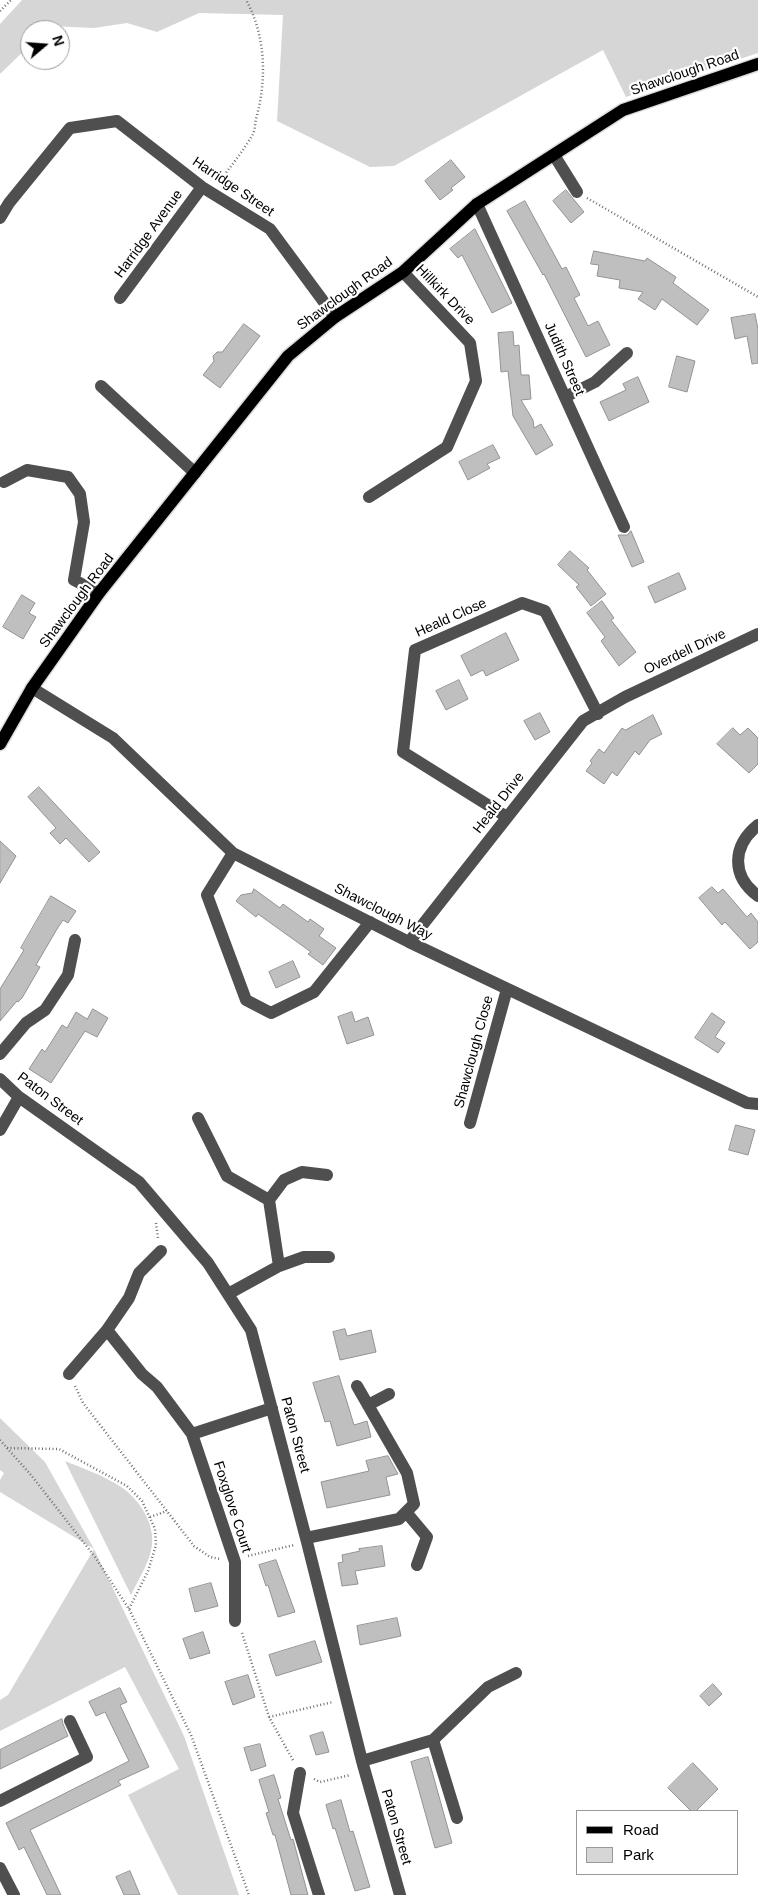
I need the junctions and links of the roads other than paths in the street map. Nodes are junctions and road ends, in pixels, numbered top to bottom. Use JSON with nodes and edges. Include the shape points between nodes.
{"nodes":[{"id":1,"x":758,"y":64,"type":"edge"},
{"id":2,"x":554,"y":155,"type":"junction"},
{"id":3,"x":207,"y":190,"type":"junction"},
{"id":4,"x":577,"y":192,"type":"road end"},
{"id":5,"x":477,"y":204,"type":"junction"},
{"id":6,"x":0,"y":218,"type":"edge"},
{"id":7,"x":402,"y":272,"type":"junction"},
{"id":8,"x":120,"y":298,"type":"dead end"},
{"id":9,"x":335,"y":317,"type":"junction"},
{"id":10,"x":627,"y":353,"type":"dead end"},
{"id":11,"x":101,"y":386,"type":"dead end"},
{"id":12,"x":565,"y":397,"type":"junction"},
{"id":13,"x":195,"y":473,"type":"junction"},
{"id":14,"x":4,"y":482,"type":"dead end"},
{"id":15,"x":369,"y":497,"type":"dead end"},
{"id":16,"x":624,"y":527,"type":"dead end"},
{"id":17,"x":99,"y":593,"type":"junction"},
{"id":18,"x":758,"y":634,"type":"edge"},
{"id":19,"x":32,"y":688,"type":"junction"},
{"id":20,"x":625,"y":697,"type":"joint"},
{"id":21,"x":598,"y":714,"type":"junction"},
{"id":22,"x":0,"y":744,"type":"edge"},
{"id":23,"x":507,"y":817,"type":"junction"},
{"id":24,"x":758,"y":826,"type":"edge"},
{"id":25,"x":233,"y":852,"type":"junction"},
{"id":26,"x":758,"y":896,"type":"edge"},
{"id":27,"x":370,"y":922,"type":"junction"},
{"id":28,"x":75,"y":940,"type":"dead end"},
{"id":29,"x":409,"y":942,"type":"junction"},
{"id":30,"x":507,"y":989,"type":"junction"},
{"id":31,"x":0,"y":1054,"type":"edge"},
{"id":32,"x":0,"y":1080,"type":"edge"},
{"id":33,"x":19,"y":1097,"type":"junction"},
{"id":34,"x":758,"y":1104,"type":"edge"},
{"id":35,"x":198,"y":1118,"type":"dead end"},
{"id":36,"x":470,"y":1123,"type":"dead end"},
{"id":37,"x":0,"y":1130,"type":"edge"},
{"id":38,"x":326,"y":1175,"type":"dead end"},
{"id":39,"x":269,"y":1200,"type":"junction"},
{"id":40,"x":161,"y":1251,"type":"dead end"},
{"id":41,"x":329,"y":1257,"type":"dead end"},
{"id":42,"x":279,"y":1266,"type":"junction"},
{"id":43,"x":228,"y":1294,"type":"junction"},
{"id":44,"x":107,"y":1330,"type":"junction"},
{"id":45,"x":69,"y":1374,"type":"road end"},
{"id":46,"x":357,"y":1386,"type":"dead end"},
{"id":47,"x":389,"y":1394,"type":"dead end"},
{"id":48,"x":368,"y":1405,"type":"junction"},
{"id":49,"x":272,"y":1408,"type":"junction"},
{"id":50,"x":192,"y":1434,"type":"junction"},
{"id":51,"x":406,"y":1512,"type":"junction"},
{"id":52,"x":307,"y":1540,"type":"junction"},
{"id":53,"x":417,"y":1565,"type":"dead end"},
{"id":54,"x":235,"y":1621,"type":"road end"},
{"id":55,"x":516,"y":1673,"type":"dead end"},
{"id":56,"x":70,"y":1721,"type":"dead end"},
{"id":57,"x":433,"y":1740,"type":"junction"},
{"id":58,"x":363,"y":1766,"type":"junction"},
{"id":59,"x":300,"y":1773,"type":"road end"},
{"id":60,"x":0,"y":1801,"type":"edge"},
{"id":61,"x":456,"y":1818,"type":"dead end"},
{"id":62,"x":0,"y":1868,"type":"edge"},
{"id":63,"x":14,"y":1895,"type":"edge"},
{"id":64,"x":320,"y":1895,"type":"edge"},
{"id":65,"x":398,"y":1895,"type":"edge"}],
"edges":[{"from":1,"to":2,"type":"main road","name":"Shawclough Road","via":[[623,110]]},
{"from":2,"to":4,"type":"street"},
{"from":2,"to":5,"type":"main road","name":"Shawclough Road"},
{"from":3,"to":6,"type":"street","name":"Harridge Street","via":[[117,121],[70,128]]},
{"from":3,"to":8,"type":"street","name":"Harridge Avenue"},
{"from":3,"to":9,"type":"street","name":"Harridge Street","via":[[270,229]]},
{"from":5,"to":7,"type":"main road","name":"Shawclough Road"},
{"from":5,"to":12,"type":"street","name":"Judith Street"},
{"from":7,"to":9,"type":"main road","name":"Shawclough Road"},
{"from":7,"to":15,"type":"street","name":"Hillkirk Drive","via":[[470,343],[476,381],[447,448]]},
{"from":9,"to":13,"type":"main road","name":"Shawclough Road","via":[[288,356]]},
{"from":10,"to":12,"type":"street","via":[[595,382]]},
{"from":11,"to":13,"type":"street"},
{"from":12,"to":16,"type":"street","name":"Judith Street"},
{"from":13,"to":17,"type":"main road","name":"Shawclough Road"},
{"from":14,"to":17,"type":"street","via":[[28,470],[68,477],[80,494],[84,522],[74,580]]},
{"from":17,"to":19,"type":"main road","name":"Shawclough Road"},
{"from":18,"to":20,"type":"street","name":"Overdell Drive"},
{"from":19,"to":22,"type":"main road","name":"Shawclough Road"},
{"from":19,"to":25,"type":"street","name":"Shawclough Way","via":[[113,738]]},
{"from":20,"to":21,"type":"street","name":"Heald Drive"},
{"from":21,"to":23,"type":"street","name":"Heald Drive","via":[[583,721]]},
{"from":21,"to":23,"type":"street","name":"Heald Close","via":[[545,611],[522,603],[415,650],[403,752]]},
{"from":23,"to":29,"type":"street","name":"Heald Drive"},
{"from":24,"to":26,"type":"street","via":[[747,834],[740,847],[738,861],[742,878]]},
{"from":25,"to":27,"type":"street","name":"Shawclough Way"},
{"from":25,"to":27,"type":"street","via":[[207,895],[246,1000],[271,1013],[314,992]]},
{"from":27,"to":29,"type":"street","name":"Shawclough Way"},
{"from":28,"to":31,"type":"street","via":[[68,975],[44,1010],[26,1023]]},
{"from":29,"to":30,"type":"street","name":"Shawclough Way"},
{"from":30,"to":34,"type":"street","name":"Shawclough Way","via":[[747,1104]]},
{"from":30,"to":36,"type":"street","name":"Shawclough Close"},
{"from":32,"to":33,"type":"street","name":"Paton Street"},
{"from":33,"to":37,"type":"street"},
{"from":33,"to":43,"type":"street","name":"Paton Street","via":[[139,1182],[208,1263]]},
{"from":35,"to":39,"type":"street","via":[[227,1176]]},
{"from":38,"to":39,"type":"street","via":[[302,1172],[284,1180]]},
{"from":39,"to":42,"type":"street"},
{"from":40,"to":44,"type":"street","via":[[139,1273],[129,1298]]},
{"from":41,"to":42,"type":"street","via":[[304,1257]]},
{"from":42,"to":43,"type":"street"},
{"from":43,"to":49,"type":"street","name":"Paton Street","via":[[251,1330]]},
{"from":44,"to":45,"type":"street"},
{"from":44,"to":50,"type":"street","name":"Foxglove Court","via":[[142,1374],[158,1387]]},
{"from":46,"to":48,"type":"street"},
{"from":47,"to":48,"type":"street"},
{"from":48,"to":51,"type":"street","via":[[406,1473],[414,1504]]},
{"from":49,"to":50,"type":"street"},
{"from":49,"to":52,"type":"street","name":"Paton Street"},
{"from":50,"to":54,"type":"street","name":"Foxglove Court","via":[[234,1560]]},
{"from":51,"to":52,"type":"street","via":[[399,1519]]},
{"from":51,"to":53,"type":"street","via":[[427,1538]]},
{"from":52,"to":58,"type":"street","name":"Paton Street"},
{"from":55,"to":57,"type":"street","via":[[488,1687]]},
{"from":56,"to":60,"type":"street","via":[[87,1757]]},
{"from":57,"to":58,"type":"street"},
{"from":57,"to":61,"type":"street"},
{"from":58,"to":65,"type":"street","name":"Paton Street"},
{"from":59,"to":64,"type":"street","via":[[293,1813]]},
{"from":62,"to":63,"type":"street"}]}
